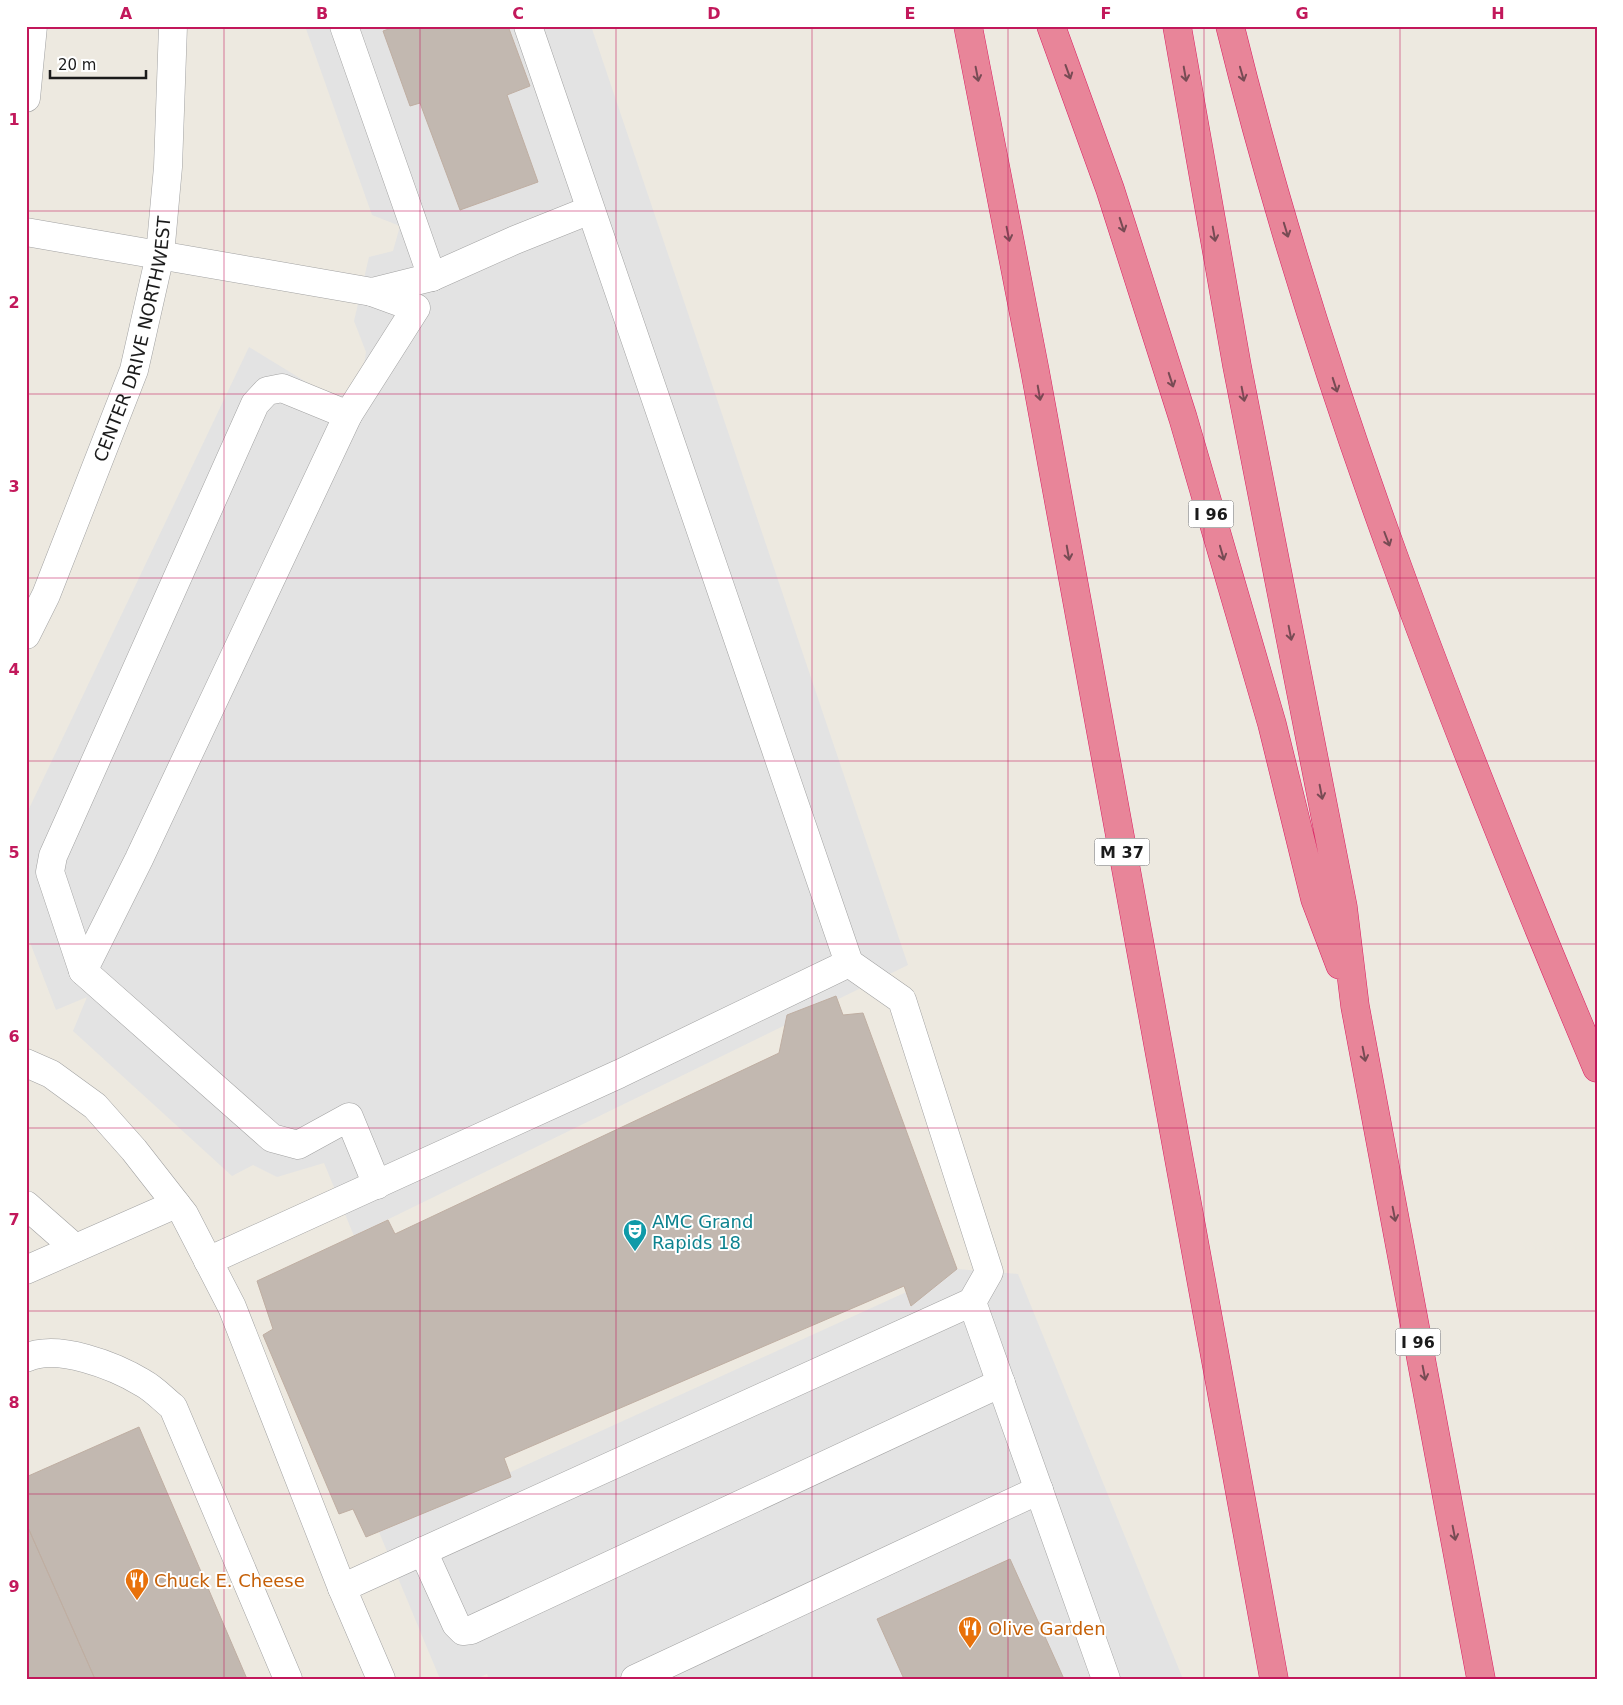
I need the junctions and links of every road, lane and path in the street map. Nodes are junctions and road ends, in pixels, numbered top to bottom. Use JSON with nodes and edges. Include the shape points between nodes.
{"nodes":[{"id":1,"x":33,"y":26,"type":"edge"},
{"id":2,"x":173,"y":26,"type":"edge"},
{"id":3,"x":344,"y":26,"type":"edge"},
{"id":4,"x":528,"y":26,"type":"edge"},
{"id":5,"x":968,"y":26,"type":"edge"},
{"id":6,"x":1051,"y":26,"type":"edge"},
{"id":7,"x":1177,"y":26,"type":"edge"},
{"id":8,"x":1230,"y":26,"type":"edge"},
{"id":9,"x":26,"y":98,"type":"edge"},
{"id":10,"x":590,"y":210,"type":"junction"},
{"id":11,"x":26,"y":232,"type":"edge"},
{"id":12,"x":160,"y":255,"type":"junction"},
{"id":13,"x":432,"y":278,"type":"junction"},
{"id":14,"x":372,"y":292,"type":"junction"},
{"id":15,"x":348,"y":415,"type":"junction"},
{"id":16,"x":26,"y":635,"type":"edge"},
{"id":17,"x":849,"y":962,"type":"junction"},
{"id":18,"x":83,"y":971,"type":"junction"},
{"id":19,"x":1355,"y":1006,"type":"junction"},
{"id":20,"x":26,"y":1063,"type":"edge"},
{"id":21,"x":1597,"y":1068,"type":"edge"},
{"id":22,"x":377,"y":1184,"type":"junction"},
{"id":23,"x":176,"y":1204,"type":"junction"},
{"id":24,"x":26,"y":1205,"type":"edge"},
{"id":25,"x":75,"y":1248,"type":"junction"},
{"id":26,"x":208,"y":1261,"type":"junction"},
{"id":27,"x":26,"y":1270,"type":"edge"},
{"id":28,"x":972,"y":1302,"type":"junction"},
{"id":29,"x":26,"y":1358,"type":"edge"},
{"id":30,"x":1001,"y":1383,"type":"junction"},
{"id":31,"x":1039,"y":1490,"type":"junction"},
{"id":32,"x":423,"y":1551,"type":"junction"},
{"id":33,"x":342,"y":1588,"type":"junction"},
{"id":34,"x":288,"y":1679,"type":"edge"},
{"id":35,"x":381,"y":1679,"type":"edge"},
{"id":36,"x":635,"y":1679,"type":"edge"},
{"id":37,"x":1106,"y":1679,"type":"edge"},
{"id":38,"x":1274,"y":1679,"type":"edge"},
{"id":39,"x":1482,"y":1679,"type":"edge"}],
"edges":[{"from":1,"to":9,"type":"street"},
{"from":2,"to":12,"type":"street","name":"CENTER DRIVE NORTHWEST","via":[[168,167]]},
{"from":3,"to":13,"type":"street"},
{"from":4,"to":10,"type":"street"},
{"from":5,"to":38,"type":"highway","number":"M 37","one_way":true,"via":[[1035,372]]},
{"from":6,"to":19,"type":"highway","number":"I 96","one_way":true,"via":[[1110,189],[1183,418],[1272,724],[1315,899]]},
{"from":7,"to":19,"type":"highway","one_way":true,"via":[[1237,366],[1343,907]]},
{"from":8,"to":21,"type":"highway","one_way":true,"via":[[1296,263],[1371,497],[1447,698]]},
{"from":10,"to":13,"type":"street"},
{"from":10,"to":17,"type":"street"},
{"from":11,"to":12,"type":"street"},
{"from":12,"to":14,"type":"street"},
{"from":12,"to":16,"type":"street","name":"CENTER DRIVE NORTHWEST","via":[[134,370],[46,594]]},
{"from":13,"to":14,"type":"street"},
{"from":14,"to":15,"type":"street","via":[[416,308]]},
{"from":15,"to":18,"type":"street"},
{"from":15,"to":18,"type":"street","via":[[282,388],[267,391],[255,404],[53,856],[50,872]]},
{"from":17,"to":22,"type":"street","via":[[699,1037]]},
{"from":17,"to":28,"type":"street","via":[[902,1000],[989,1272]]},
{"from":18,"to":22,"type":"street","via":[[272,1138],[298,1145],[349,1117]]},
{"from":19,"to":39,"type":"highway","number":"I 96","one_way":true},
{"from":20,"to":23,"type":"street","via":[[52,1074],[94,1106]]},
{"from":22,"to":26,"type":"street"},
{"from":23,"to":25,"type":"street"},
{"from":23,"to":26,"type":"street"},
{"from":24,"to":25,"type":"street"},
{"from":25,"to":27,"type":"street"},
{"from":26,"to":33,"type":"street","via":[[232,1307]]},
{"from":28,"to":30,"type":"street"},
{"from":28,"to":32,"type":"street"},
{"from":29,"to":34,"type":"street","via":[[69,1353],[108,1366],[144,1383],[172,1407]]},
{"from":30,"to":31,"type":"street"},
{"from":30,"to":32,"type":"street","via":[[471,1630],[463,1630],[456,1624]]},
{"from":31,"to":36,"type":"street"},
{"from":31,"to":37,"type":"street"},
{"from":32,"to":33,"type":"street"},
{"from":33,"to":35,"type":"street"}]}
